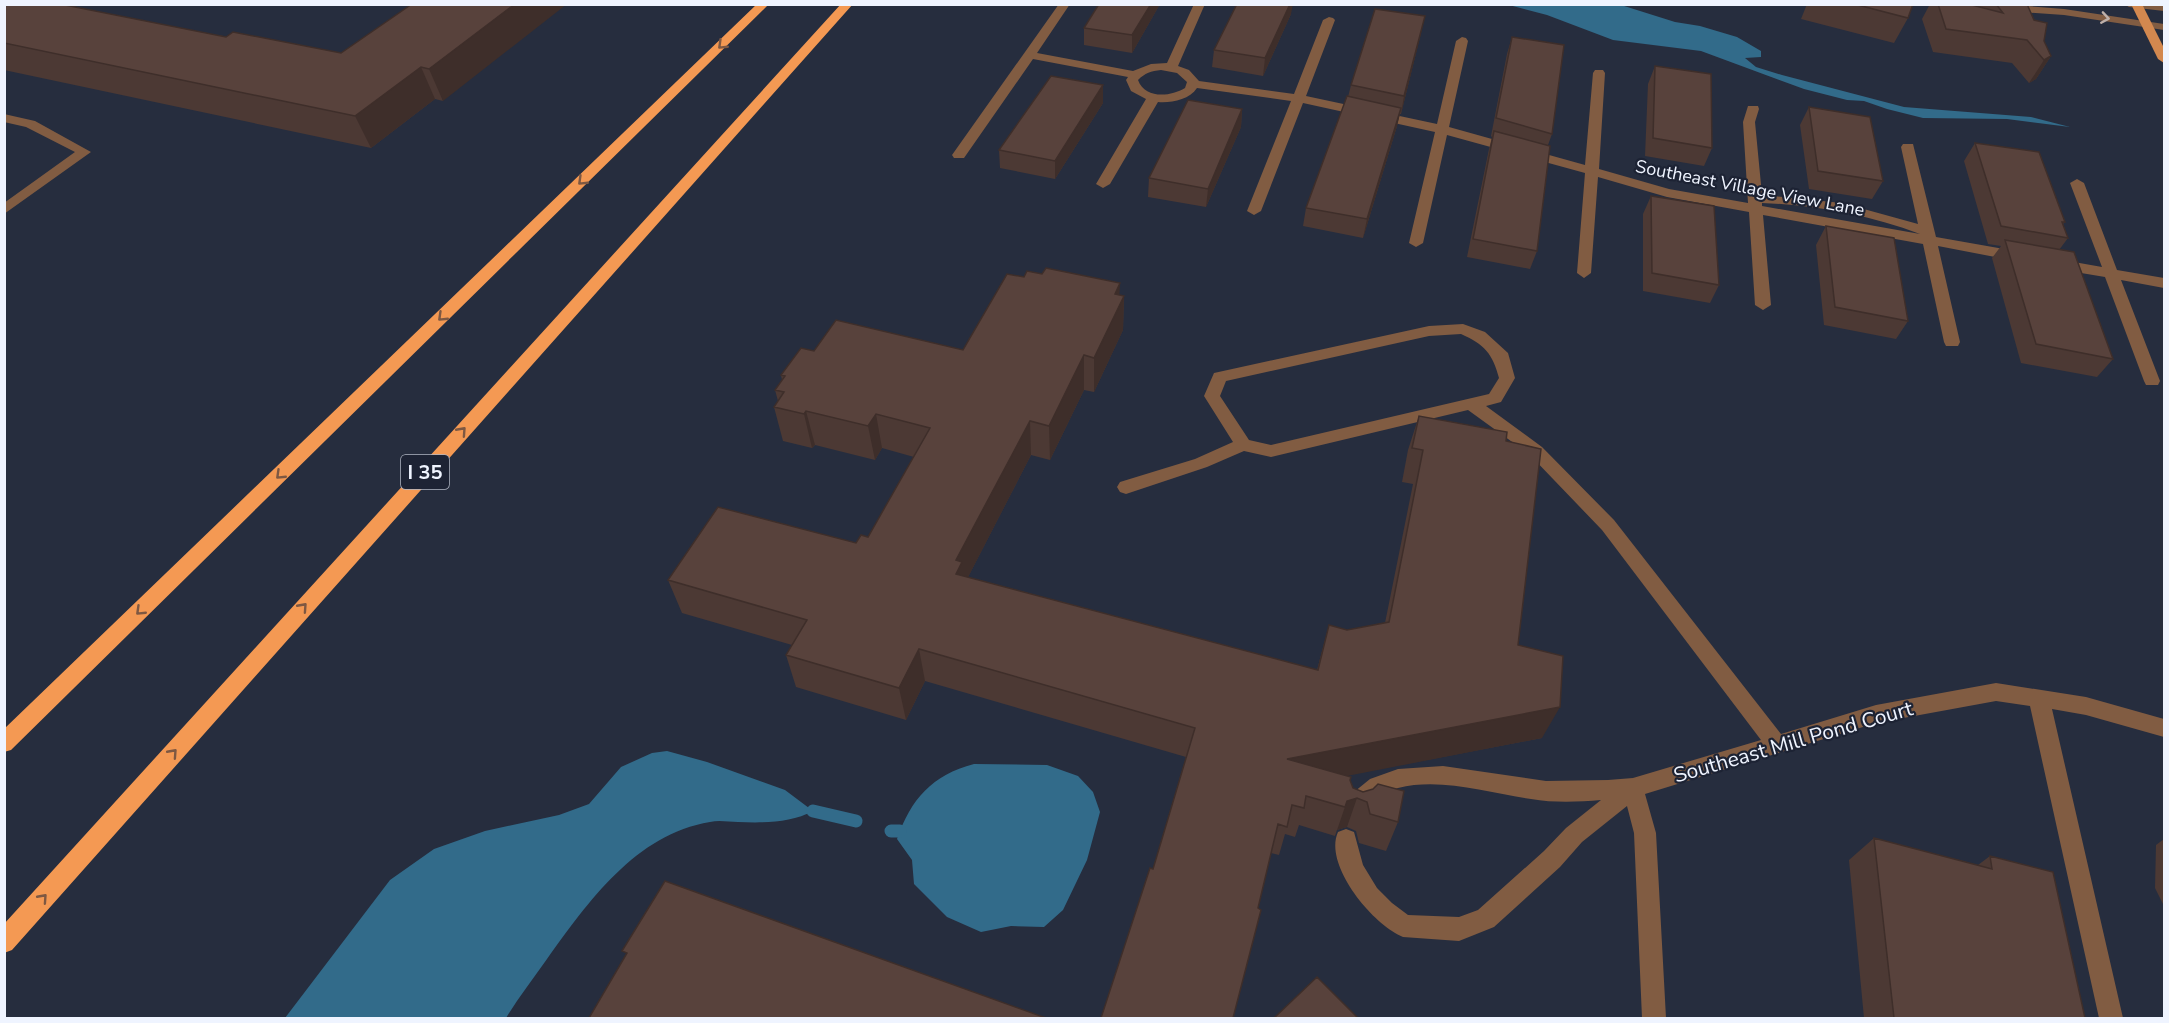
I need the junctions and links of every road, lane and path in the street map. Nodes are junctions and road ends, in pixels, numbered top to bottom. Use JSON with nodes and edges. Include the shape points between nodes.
{"nodes":[{"id":1,"x":764,"y":4,"type":"edge"},
{"id":2,"x":848,"y":4,"type":"edge"},
{"id":3,"x":1065,"y":4,"type":"edge"},
{"id":4,"x":1200,"y":4,"type":"edge"},
{"id":5,"x":2006,"y":4,"type":"edge"},
{"id":6,"x":2129,"y":4,"type":"edge"},
{"id":7,"x":2136,"y":5,"type":"edge"},
{"id":8,"x":2164,"y":8,"type":"edge"},
{"id":9,"x":1329,"y":20,"type":"dead end"},
{"id":10,"x":2146,"y":25,"type":"junction"},
{"id":11,"x":2164,"y":27,"type":"edge"},
{"id":12,"x":1462,"y":41,"type":"dead end"},
{"id":13,"x":1031,"y":54,"type":"junction"},
{"id":14,"x":2164,"y":58,"type":"edge"},
{"id":15,"x":1171,"y":68,"type":"junction"},
{"id":16,"x":1599,"y":73,"type":"dead end"},
{"id":17,"x":1135,"y":75,"type":"junction"},
{"id":18,"x":1192,"y":84,"type":"junction"},
{"id":19,"x":1155,"y":97,"type":"junction"},
{"id":20,"x":1298,"y":98,"type":"junction"},
{"id":21,"x":1753,"y":109,"type":"dead end"},
{"id":22,"x":4,"y":118,"type":"edge"},
{"id":23,"x":1441,"y":128,"type":"junction"},
{"id":24,"x":1908,"y":147,"type":"dead end"},
{"id":25,"x":959,"y":155,"type":"dead end"},
{"id":26,"x":1591,"y":172,"type":"junction"},
{"id":27,"x":2077,"y":183,"type":"dead end"},
{"id":28,"x":1103,"y":184,"type":"dead end"},
{"id":29,"x":1755,"y":205,"type":"junction"},
{"id":30,"x":4,"y":210,"type":"edge"},
{"id":31,"x":1254,"y":211,"type":"dead end"},
{"id":32,"x":1928,"y":237,"type":"junction"},
{"id":33,"x":1416,"y":243,"type":"dead end"},
{"id":34,"x":1584,"y":273,"type":"dead end"},
{"id":35,"x":2111,"y":273,"type":"junction"},
{"id":36,"x":2164,"y":283,"type":"edge"},
{"id":37,"x":1763,"y":305,"type":"dead end"},
{"id":38,"x":1952,"y":342,"type":"dead end"},
{"id":39,"x":2152,"y":381,"type":"dead end"},
{"id":40,"x":1471,"y":404,"type":"junction"},
{"id":41,"x":1243,"y":445,"type":"junction"},
{"id":42,"x":1126,"y":487,"type":"dead end"},
{"id":43,"x":2038,"y":699,"type":"junction"},
{"id":44,"x":2164,"y":728,"type":"edge"},
{"id":45,"x":4,"y":743,"type":"edge"},
{"id":46,"x":1776,"y":743,"type":"junction"},
{"id":47,"x":1633,"y":788,"type":"junction"},
{"id":48,"x":1353,"y":809,"type":"edge"},
{"id":49,"x":1346,"y":839,"type":"edge"},
{"id":50,"x":4,"y":942,"type":"edge"},
{"id":51,"x":1654,"y":1018,"type":"edge"},
{"id":52,"x":2111,"y":1018,"type":"edge"}],
"edges":[{"from":1,"to":45,"type":"highway","one_way":true},
{"from":50,"to":2,"type":"highway","number":"I 35","one_way":true},
{"from":3,"to":13,"type":"street"},
{"from":4,"to":15,"type":"street"},
{"from":5,"to":10,"type":"street","one_way":true,"via":[[2019,9]]},
{"from":6,"to":7,"type":"street"},
{"from":7,"to":8,"type":"street"},
{"from":7,"to":10,"type":"main road"},
{"from":9,"to":20,"type":"street"},
{"from":10,"to":11,"type":"street"},
{"from":10,"to":14,"type":"main road"},
{"from":12,"to":23,"type":"street"},
{"from":13,"to":17,"type":"street"},
{"from":13,"to":25,"type":"street"},
{"from":15,"to":17,"type":"street","via":[[1148,68]]},
{"from":15,"to":18,"type":"street","name":"Southeast Village View Lane","via":[[1186,73]]},
{"from":16,"to":26,"type":"street"},
{"from":17,"to":19,"type":"street","via":[[1135,88]]},
{"from":18,"to":19,"type":"street","via":[[1180,96]]},
{"from":18,"to":20,"type":"street","name":"Southeast Village View Lane"},
{"from":19,"to":28,"type":"street"},
{"from":20,"to":23,"type":"street","name":"Southeast Village View Lane"},
{"from":20,"to":31,"type":"street"},
{"from":21,"to":29,"type":"street","via":[[1749,122]]},
{"from":22,"to":30,"type":"street","via":[[30,124],[84,152]]},
{"from":23,"to":26,"type":"street","name":"Southeast Village View Lane"},
{"from":23,"to":33,"type":"street"},
{"from":24,"to":32,"type":"street"},
{"from":26,"to":29,"type":"street","name":"Southeast Village View Lane","via":[[1667,193]]},
{"from":26,"to":34,"type":"street"},
{"from":27,"to":35,"type":"street"},
{"from":29,"to":32,"type":"street","name":"Southeast Village View Lane","via":[[1795,200],[1848,208],[1902,222]]},
{"from":29,"to":37,"type":"street"},
{"from":32,"to":35,"type":"street"},
{"from":32,"to":38,"type":"street"},
{"from":35,"to":36,"type":"street"},
{"from":35,"to":39,"type":"street"},
{"from":40,"to":41,"type":"street","via":[[1272,451]]},
{"from":40,"to":41,"type":"street","via":[[1495,398],[1507,378],[1502,357],[1464,328],[1429,331],[1220,377],[1212,396]]},
{"from":40,"to":46,"type":"street","via":[[1536,451],[1608,525]]},
{"from":41,"to":42,"type":"street"},
{"from":43,"to":44,"type":"street","name":"Southeast Mill Pond Court","via":[[2086,706]]},
{"from":43,"to":46,"type":"street","name":"Southeast Mill Pond Court","via":[[1995,692],[1876,714]]},
{"from":43,"to":52,"type":"street"},
{"from":46,"to":47,"type":"street","name":"Southeast Mill Pond Court"},
{"from":47,"to":48,"type":"street","via":[[1579,793],[1532,790],[1436,775],[1389,780],[1368,792]]},
{"from":47,"to":49,"type":"street","via":[[1574,835],[1486,919],[1459,929],[1403,926],[1384,911],[1369,896],[1352,868]]},
{"from":47,"to":51,"type":"street","via":[[1644,833]]}]}
